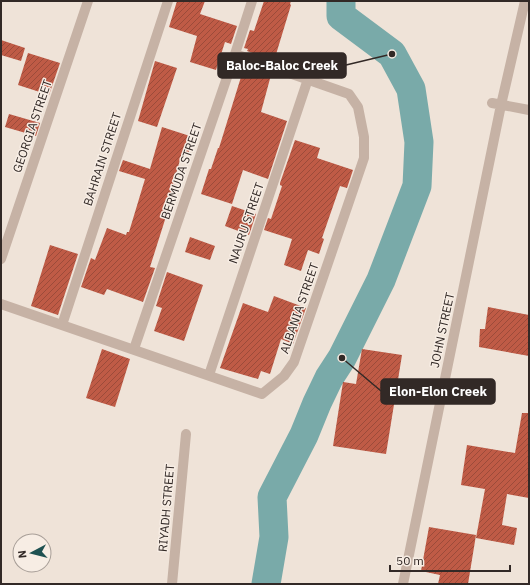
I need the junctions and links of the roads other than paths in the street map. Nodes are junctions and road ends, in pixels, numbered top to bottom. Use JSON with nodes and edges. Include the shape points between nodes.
{"nodes":[{"id":1,"x":88,"y":1,"type":"edge"},
{"id":2,"x":168,"y":1,"type":"edge"},
{"id":3,"x":252,"y":1,"type":"edge"},
{"id":4,"x":525,"y":1,"type":"edge"},
{"id":5,"x":235,"y":54,"type":"junction"},
{"id":6,"x":308,"y":79,"type":"junction"},
{"id":7,"x":497,"y":104,"type":"junction"},
{"id":8,"x":529,"y":110,"type":"edge"},
{"id":9,"x":1,"y":259,"type":"edge"},
{"id":10,"x":1,"y":304,"type":"edge"},
{"id":11,"x":62,"y":325,"type":"junction"},
{"id":12,"x":134,"y":349,"type":"junction"},
{"id":13,"x":209,"y":375,"type":"junction"},
{"id":14,"x":186,"y":434,"type":"dead end"},
{"id":15,"x":172,"y":584,"type":"edge"},
{"id":16,"x":403,"y":584,"type":"edge"}],
"edges":[{"from":1,"to":9,"type":"street","name":"GEORGIA STREET"},
{"from":2,"to":11,"type":"street","name":"BAHRAIN STREET"},
{"from":3,"to":5,"type":"street","name":"BERMUDA STREET"},
{"from":4,"to":7,"type":"street","name":"JOHN STREET"},
{"from":5,"to":6,"type":"street","name":"ALBANIA STREET"},
{"from":5,"to":12,"type":"street","name":"BERMUDA STREET"},
{"from":6,"to":13,"type":"street","name":"NAURU STREET"},
{"from":6,"to":13,"type":"street","name":"ALBANIA STREET","via":[[349,94],[358,107],[364,137],[364,158],[294,362],[284,376],[262,394]]},
{"from":7,"to":8,"type":"street"},
{"from":7,"to":16,"type":"street","name":"JOHN STREET"},
{"from":10,"to":11,"type":"street","name":"ALBANIA STREET"},
{"from":11,"to":12,"type":"street","name":"ALBANIA STREET"},
{"from":12,"to":13,"type":"street","name":"ALBANIA STREET"},
{"from":14,"to":15,"type":"street","name":"RIYADH STREET"}]}
